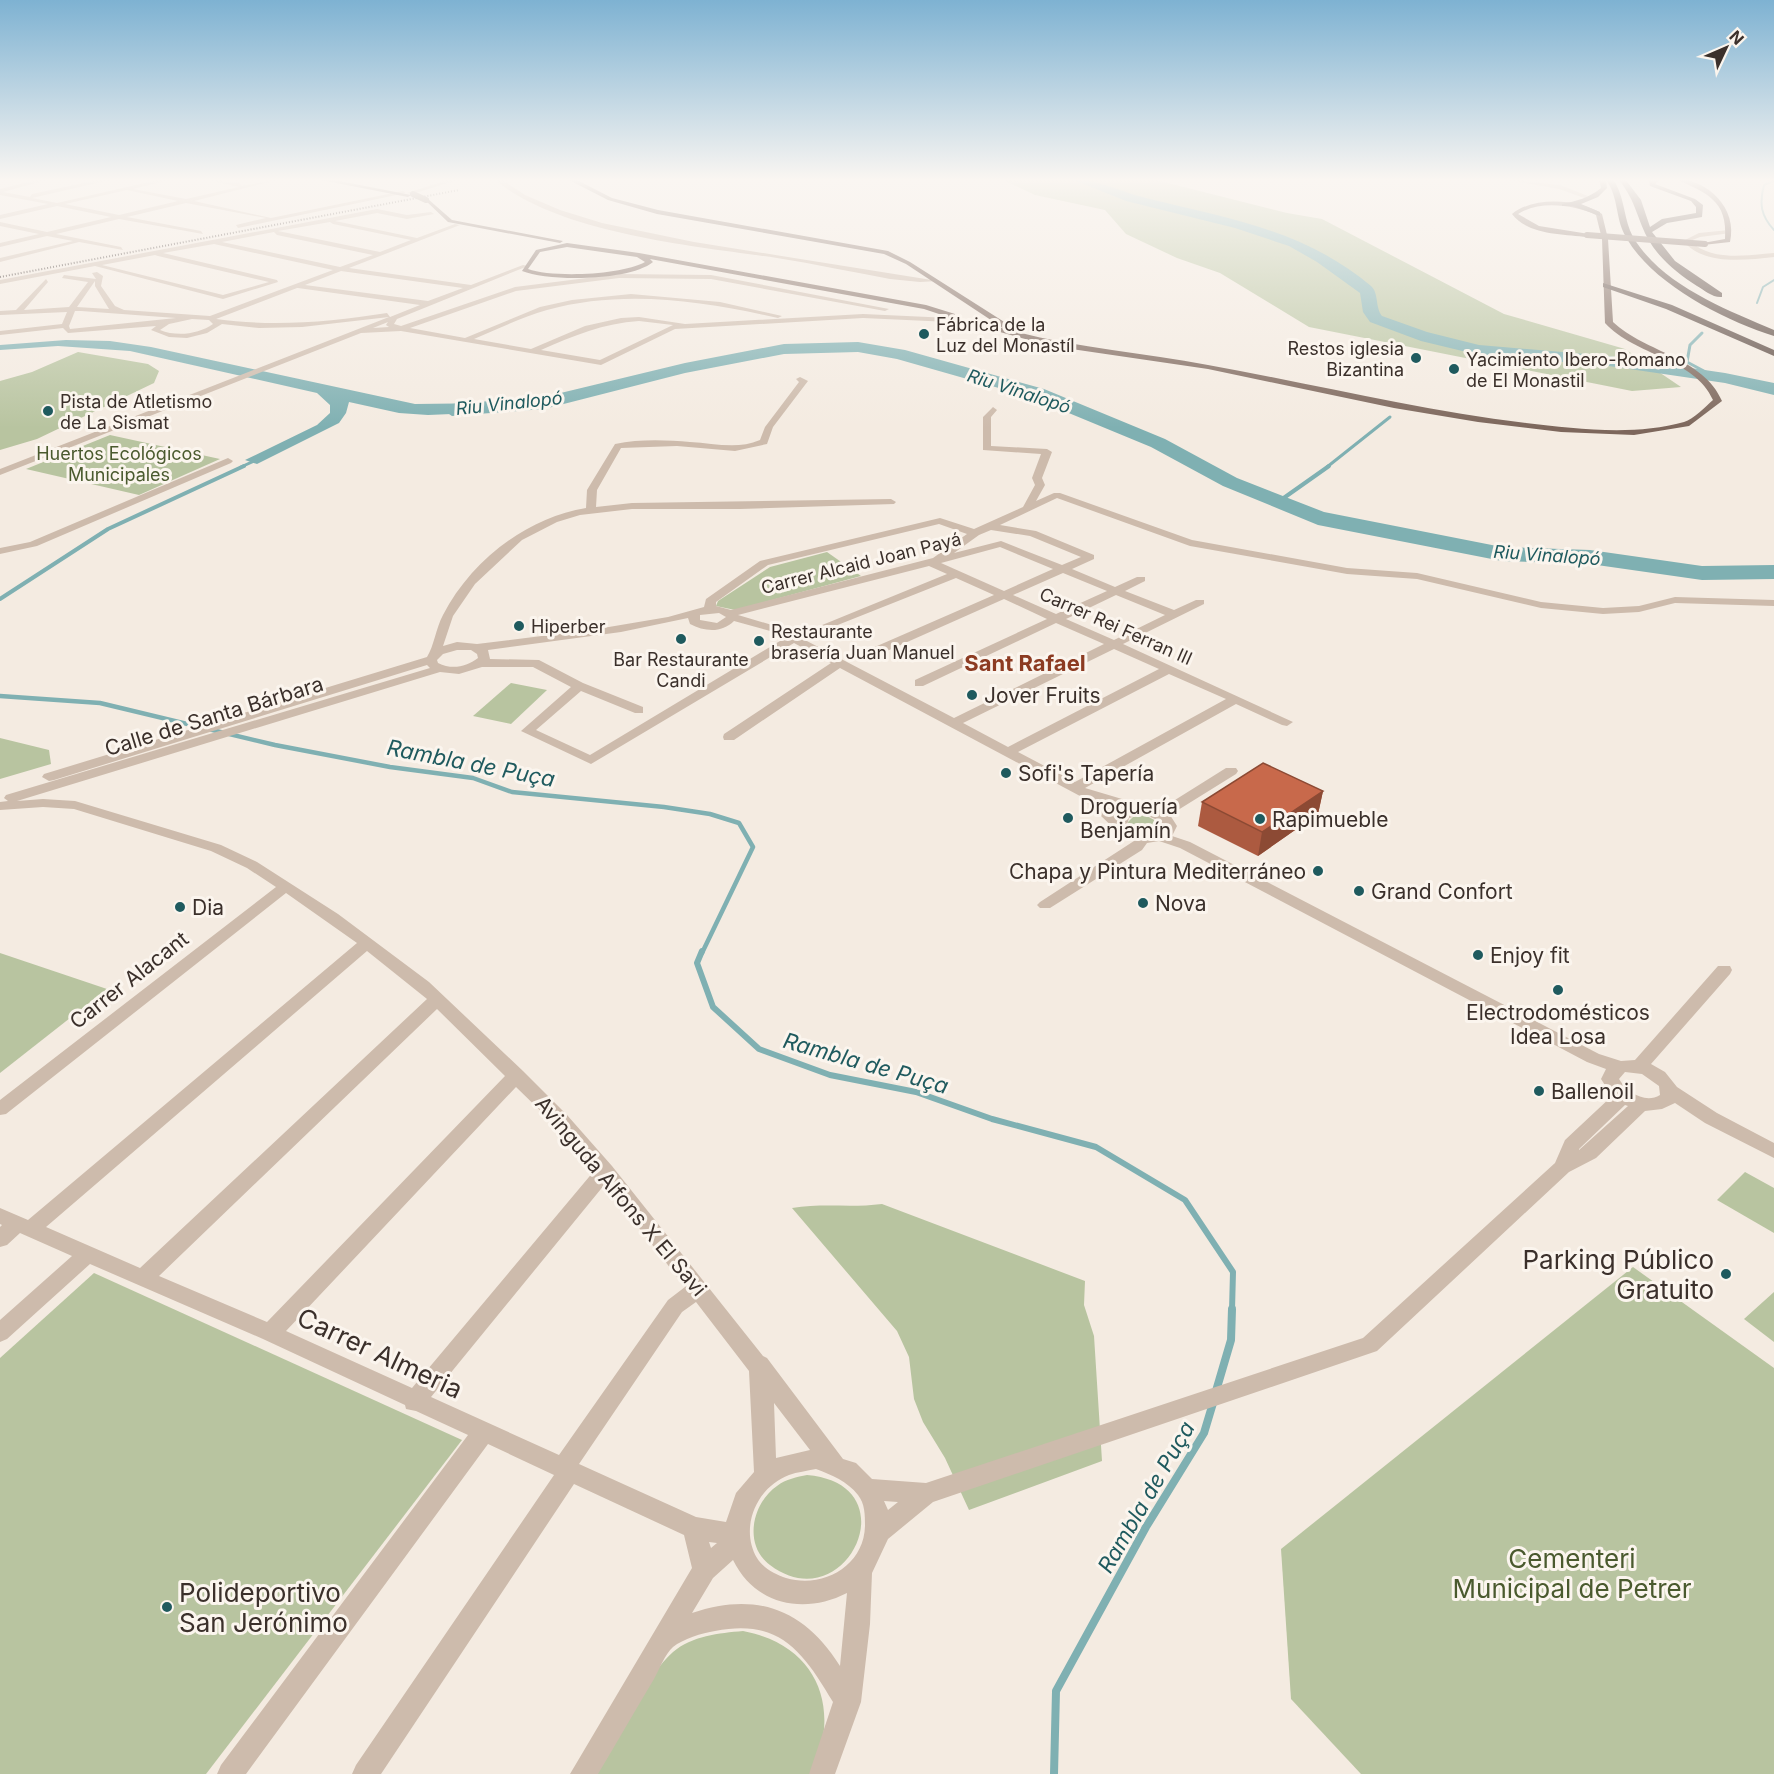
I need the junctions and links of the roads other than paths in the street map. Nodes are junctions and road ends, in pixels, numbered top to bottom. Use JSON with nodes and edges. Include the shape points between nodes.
{"nodes":[{"id":1,"x":3,"y":262,"type":"edge"},
{"id":2,"x":108,"y":262,"type":"edge"},
{"id":3,"x":189,"y":262,"type":"edge"},
{"id":4,"x":305,"y":262,"type":"edge"},
{"id":5,"x":359,"y":262,"type":"edge"},
{"id":6,"x":526,"y":262,"type":"edge"},
{"id":7,"x":649,"y":262,"type":"edge"},
{"id":8,"x":676,"y":262,"type":"edge"},
{"id":9,"x":816,"y":262,"type":"edge"},
{"id":10,"x":906,"y":262,"type":"edge"},
{"id":11,"x":1605,"y":262,"type":"edge"},
{"id":12,"x":1650,"y":262,"type":"edge"},
{"id":13,"x":1673,"y":262,"type":"edge"},
{"id":14,"x":92,"y":265,"type":"junction"},
{"id":15,"x":16,"y":266,"type":"dead end"},
{"id":16,"x":525,"y":266,"type":"junction"},
{"id":17,"x":339,"y":269,"type":"junction"},
{"id":18,"x":630,"y":270,"type":"junction"},
{"id":19,"x":62,"y":271,"type":"junction"},
{"id":20,"x":548,"y":277,"type":"junction"},
{"id":21,"x":13,"y":279,"type":"junction"},
{"id":22,"x":775,"y":280,"type":"junction"},
{"id":23,"x":46,"y":281,"type":"dead end"},
{"id":24,"x":935,"y":281,"type":"junction"},
{"id":25,"x":0,"y":282,"type":"edge"},
{"id":26,"x":295,"y":285,"type":"junction"},
{"id":27,"x":1606,"y":285,"type":"junction"},
{"id":28,"x":474,"y":287,"type":"junction"},
{"id":29,"x":1643,"y":299,"type":"junction"},
{"id":30,"x":1732,"y":302,"type":"dead end"},
{"id":31,"x":1607,"y":303,"type":"junction"},
{"id":32,"x":111,"y":305,"type":"junction"},
{"id":33,"x":867,"y":305,"type":"junction"},
{"id":34,"x":425,"y":307,"type":"junction"},
{"id":35,"x":926,"y":307,"type":"junction"},
{"id":36,"x":1742,"y":308,"type":"dead end"},
{"id":37,"x":72,"y":309,"type":"junction"},
{"id":38,"x":90,"y":309,"type":"junction"},
{"id":39,"x":965,"y":310,"type":"junction"},
{"id":40,"x":19,"y":311,"type":"junction"},
{"id":41,"x":121,"y":311,"type":"junction"},
{"id":42,"x":0,"y":313,"type":"edge"},
{"id":43,"x":863,"y":316,"type":"junction"},
{"id":44,"x":920,"y":317,"type":"junction"},
{"id":45,"x":989,"y":317,"type":"junction"},
{"id":46,"x":951,"y":318,"type":"junction"},
{"id":47,"x":394,"y":319,"type":"junction"},
{"id":48,"x":164,"y":320,"type":"junction"},
{"id":49,"x":353,"y":320,"type":"junction"},
{"id":50,"x":796,"y":320,"type":"junction"},
{"id":51,"x":215,"y":322,"type":"junction"},
{"id":52,"x":1774,"y":324,"type":"edge"},
{"id":53,"x":975,"y":325,"type":"junction"},
{"id":54,"x":65,"y":326,"type":"junction"},
{"id":55,"x":690,"y":326,"type":"junction"},
{"id":56,"x":134,"y":327,"type":"junction"},
{"id":57,"x":374,"y":327,"type":"junction"},
{"id":58,"x":401,"y":329,"type":"junction"},
{"id":59,"x":155,"y":330,"type":"junction"},
{"id":60,"x":363,"y":331,"type":"junction"},
{"id":61,"x":0,"y":333,"type":"edge"},
{"id":62,"x":1774,"y":333,"type":"edge"},
{"id":63,"x":465,"y":340,"type":"junction"},
{"id":64,"x":1040,"y":341,"type":"junction"},
{"id":65,"x":533,"y":351,"type":"junction"},
{"id":66,"x":1774,"y":352,"type":"edge"},
{"id":67,"x":800,"y":379,"type":"dead end"},
{"id":68,"x":993,"y":410,"type":"dead end"},
{"id":69,"x":228,"y":461,"type":"dead end"},
{"id":70,"x":0,"y":471,"type":"edge"},
{"id":71,"x":891,"y":502,"type":"dead end"},
{"id":72,"x":1028,"y":507,"type":"junction"},
{"id":73,"x":591,"y":510,"type":"junction"},
{"id":74,"x":991,"y":527,"type":"junction"},
{"id":75,"x":975,"y":533,"type":"junction"},
{"id":76,"x":0,"y":551,"type":"edge"},
{"id":77,"x":933,"y":562,"type":"junction"},
{"id":78,"x":1062,"y":569,"type":"junction"},
{"id":79,"x":956,"y":574,"type":"junction"},
{"id":80,"x":1141,"y":579,"type":"dead end"},
{"id":81,"x":1116,"y":591,"type":"junction"},
{"id":82,"x":1003,"y":595,"type":"junction"},
{"id":83,"x":1200,"y":602,"type":"dead end"},
{"id":84,"x":1774,"y":603,"type":"edge"},
{"id":85,"x":752,"y":608,"type":"junction"},
{"id":86,"x":710,"y":609,"type":"junction"},
{"id":87,"x":1175,"y":615,"type":"junction"},
{"id":88,"x":694,"y":618,"type":"junction"},
{"id":89,"x":729,"y":618,"type":"junction"},
{"id":90,"x":1056,"y":619,"type":"junction"},
{"id":91,"x":771,"y":628,"type":"junction"},
{"id":92,"x":816,"y":630,"type":"dead end"},
{"id":93,"x":442,"y":636,"type":"junction"},
{"id":94,"x":794,"y":638,"type":"junction"},
{"id":95,"x":1114,"y":645,"type":"junction"},
{"id":96,"x":464,"y":646,"type":"junction"},
{"id":97,"x":865,"y":656,"type":"dead end"},
{"id":98,"x":480,"y":657,"type":"junction"},
{"id":99,"x":435,"y":661,"type":"junction"},
{"id":100,"x":840,"y":662,"type":"junction"},
{"id":101,"x":1169,"y":669,"type":"junction"},
{"id":102,"x":919,"y":683,"type":"dead end"},
{"id":103,"x":579,"y":686,"type":"junction"},
{"id":104,"x":1236,"y":699,"type":"junction"},
{"id":105,"x":639,"y":710,"type":"dead end"},
{"id":106,"x":1287,"y":722,"type":"dead end"},
{"id":107,"x":954,"y":723,"type":"junction"},
{"id":108,"x":729,"y":737,"type":"dead end"},
{"id":109,"x":1008,"y":752,"type":"junction"},
{"id":110,"x":1231,"y":771,"type":"dead end"},
{"id":111,"x":97,"y":773,"type":"junction"},
{"id":112,"x":1080,"y":791,"type":"junction"},
{"id":113,"x":0,"y":792,"type":"edge"},
{"id":114,"x":0,"y":802,"type":"edge"},
{"id":115,"x":75,"y":805,"type":"junction"},
{"id":116,"x":0,"y":806,"type":"edge"},
{"id":117,"x":1141,"y":810,"type":"junction"},
{"id":118,"x":1161,"y":815,"type":"junction"},
{"id":119,"x":1120,"y":825,"type":"junction"},
{"id":120,"x":1165,"y":834,"type":"junction"},
{"id":121,"x":1143,"y":839,"type":"junction"},
{"id":122,"x":286,"y":886,"type":"junction"},
{"id":123,"x":1045,"y":904,"type":"dead end"},
{"id":124,"x":366,"y":943,"type":"junction"},
{"id":125,"x":1724,"y":970,"type":"dead end"},
{"id":126,"x":437,"y":999,"type":"junction"},
{"id":127,"x":1653,"y":1054,"type":"junction"},
{"id":128,"x":1639,"y":1067,"type":"junction"},
{"id":129,"x":1616,"y":1070,"type":"junction"},
{"id":130,"x":517,"y":1075,"type":"junction"},
{"id":131,"x":1659,"y":1075,"type":"junction"},
{"id":132,"x":1623,"y":1096,"type":"junction"},
{"id":133,"x":1666,"y":1097,"type":"junction"},
{"id":134,"x":1642,"y":1104,"type":"junction"},
{"id":135,"x":0,"y":1109,"type":"edge"},
{"id":136,"x":1774,"y":1151,"type":"edge"},
{"id":137,"x":1562,"y":1167,"type":"junction"},
{"id":138,"x":605,"y":1170,"type":"junction"},
{"id":139,"x":16,"y":1223,"type":"edge"},
{"id":140,"x":0,"y":1239,"type":"edge"},
{"id":141,"x":87,"y":1254,"type":"junction"},
{"id":142,"x":142,"y":1279,"type":"junction"},
{"id":143,"x":699,"y":1288,"type":"junction"},
{"id":144,"x":0,"y":1333,"type":"edge"},
{"id":145,"x":270,"y":1333,"type":"junction"},
{"id":146,"x":759,"y":1364,"type":"junction"},
{"id":147,"x":414,"y":1402,"type":"junction"},
{"id":148,"x":483,"y":1433,"type":"junction"},
{"id":149,"x":834,"y":1463,"type":"junction"},
{"id":150,"x":566,"y":1470,"type":"junction"},
{"id":151,"x":765,"y":1474,"type":"junction"},
{"id":152,"x":869,"y":1489,"type":"junction"},
{"id":153,"x":926,"y":1494,"type":"junction"},
{"id":154,"x":694,"y":1528,"type":"junction"},
{"id":155,"x":879,"y":1531,"type":"junction"},
{"id":156,"x":737,"y":1538,"type":"junction"},
{"id":157,"x":704,"y":1570,"type":"junction"},
{"id":158,"x":860,"y":1571,"type":"junction"},
{"id":159,"x":661,"y":1640,"type":"junction"},
{"id":160,"x":848,"y":1702,"type":"junction"},
{"id":161,"x":230,"y":1774,"type":"edge"},
{"id":162,"x":365,"y":1774,"type":"edge"},
{"id":163,"x":583,"y":1774,"type":"edge"},
{"id":164,"x":822,"y":1774,"type":"edge"}],
"edges":[{"from":1,"to":15,"type":"street"},
{"from":2,"to":14,"type":"street"},
{"from":3,"to":14,"type":"street","via":[[275,282],[222,297]]},
{"from":4,"to":17,"type":"street"},
{"from":5,"to":17,"type":"street"},
{"from":6,"to":16,"type":"main road"},
{"from":7,"to":18,"type":"main road"},
{"from":8,"to":22,"type":"main road"},
{"from":9,"to":24,"type":"street"},
{"from":10,"to":24,"type":"main road"},
{"from":11,"to":27,"type":"main road"},
{"from":12,"to":62,"type":"highway","via":[[1692,293]]},
{"from":13,"to":30,"type":"highway"},
{"from":14,"to":19,"type":"street"},
{"from":16,"to":20,"type":"main road","via":[[528,274]]},
{"from":16,"to":28,"type":"street"},
{"from":17,"to":26,"type":"street"},
{"from":17,"to":28,"type":"street"},
{"from":18,"to":20,"type":"main road"},
{"from":18,"to":22,"type":"main road","via":[[708,272]]},
{"from":19,"to":21,"type":"street"},
{"from":19,"to":32,"type":"street","via":[[98,274],[99,286]]},
{"from":20,"to":34,"type":"street","via":[[490,288]]},
{"from":21,"to":25,"type":"street"},
{"from":21,"to":37,"type":"street","via":[[93,280]]},
{"from":22,"to":35,"type":"main road"},
{"from":23,"to":40,"type":"street"},
{"from":24,"to":39,"type":"main road"},
{"from":26,"to":34,"type":"street"},
{"from":26,"to":51,"type":"street"},
{"from":27,"to":29,"type":"highway"},
{"from":27,"to":31,"type":"main road"},
{"from":28,"to":34,"type":"street"},
{"from":29,"to":31,"type":"highway","via":[[1622,298]]},
{"from":29,"to":66,"type":"highway"},
{"from":31,"to":64,"type":"main road","via":[[1609,323],[1614,330],[1706,381],[1717,393],[1718,401],[1708,415],[1693,423],[1644,430],[1560,429],[1442,414],[1208,367]]},
{"from":32,"to":38,"type":"street"},
{"from":32,"to":41,"type":"street"},
{"from":33,"to":43,"type":"street","via":[[873,308],[872,313]]},
{"from":33,"to":44,"type":"street"},
{"from":33,"to":58,"type":"street","via":[[711,278],[619,276],[515,289]]},
{"from":34,"to":47,"type":"street"},
{"from":34,"to":49,"type":"street"},
{"from":35,"to":39,"type":"main road"},
{"from":35,"to":46,"type":"main road"},
{"from":36,"to":52,"type":"highway"},
{"from":37,"to":38,"type":"street"},
{"from":37,"to":40,"type":"street"},
{"from":37,"to":54,"type":"street"},
{"from":38,"to":41,"type":"street"},
{"from":39,"to":45,"type":"main road"},
{"from":39,"to":46,"type":"main road"},
{"from":40,"to":42,"type":"street"},
{"from":41,"to":48,"type":"street"},
{"from":43,"to":44,"type":"street"},
{"from":43,"to":50,"type":"street"},
{"from":44,"to":46,"type":"street"},
{"from":45,"to":53,"type":"main road"},
{"from":45,"to":64,"type":"main road"},
{"from":46,"to":53,"type":"main road"},
{"from":47,"to":57,"type":"street"},
{"from":47,"to":58,"type":"street","via":[[390,325]]},
{"from":48,"to":51,"type":"street","via":[[192,317]]},
{"from":48,"to":56,"type":"street"},
{"from":48,"to":59,"type":"street"},
{"from":49,"to":51,"type":"street","via":[[295,325]]},
{"from":49,"to":57,"type":"street","via":[[371,322]]},
{"from":50,"to":55,"type":"street"},
{"from":50,"to":63,"type":"street","via":[[700,300],[657,296],[602,298],[540,310]]},
{"from":51,"to":59,"type":"street","via":[[181,335]]},
{"from":53,"to":64,"type":"main road"},
{"from":54,"to":56,"type":"street","via":[[68,331]]},
{"from":54,"to":61,"type":"street"},
{"from":55,"to":65,"type":"street","via":[[646,318],[621,319],[597,323]]},
{"from":55,"to":65,"type":"street","via":[[673,327],[601,363]]},
{"from":56,"to":59,"type":"street"},
{"from":57,"to":60,"type":"street"},
{"from":58,"to":60,"type":"street"},
{"from":58,"to":63,"type":"street"},
{"from":60,"to":70,"type":"street"},
{"from":63,"to":65,"type":"street"},
{"from":67,"to":73,"type":"street","via":[[804,381],[758,446],[618,446],[592,490]]},
{"from":68,"to":72,"type":"street","via":[[987,417],[986,448],[1047,452],[1037,478],[1040,485]]},
{"from":69,"to":76,"type":"street","via":[[33,544]]},
{"from":71,"to":73,"type":"street","via":[[662,505]]},
{"from":72,"to":74,"type":"street"},
{"from":72,"to":84,"type":"street","via":[[1057,495],[1190,543],[1325,568],[1417,576],[1497,596],[1575,609],[1638,609],[1675,600]]},
{"from":73,"to":93,"type":"street","via":[[528,531],[478,572],[460,593]]},
{"from":74,"to":75,"type":"street"},
{"from":74,"to":78,"type":"street","via":[[1032,533],[1090,557]]},
{"from":75,"to":77,"type":"street"},
{"from":75,"to":86,"type":"street","via":[[940,521],[764,563],[710,601]]},
{"from":77,"to":78,"type":"street","name":"Carrer Alcaid Joan Payá","via":[[1001,544]]},
{"from":77,"to":79,"type":"street","name":"Carrer Rei Ferran III"},
{"from":77,"to":85,"type":"street","name":"Carrer Alcaid Joan Payá"},
{"from":78,"to":81,"type":"street"},
{"from":78,"to":82,"type":"street"},
{"from":79,"to":82,"type":"street","name":"Carrer Rei Ferran III"},
{"from":79,"to":92,"type":"street"},
{"from":80,"to":81,"type":"street"},
{"from":81,"to":87,"type":"street"},
{"from":81,"to":90,"type":"street"},
{"from":82,"to":90,"type":"street","name":"Carrer Rei Ferran III"},
{"from":82,"to":97,"type":"street"},
{"from":83,"to":87,"type":"street"},
{"from":85,"to":89,"type":"street","name":"Carrer Alcaid Joan Payá"},
{"from":85,"to":91,"type":"street","via":[[770,620]]},
{"from":86,"to":88,"type":"street"},
{"from":86,"to":89,"type":"street","via":[[723,610]]},
{"from":87,"to":95,"type":"street"},
{"from":88,"to":89,"type":"street","via":[[709,627]]},
{"from":88,"to":98,"type":"street","via":[[552,639]]},
{"from":89,"to":91,"type":"street"},
{"from":90,"to":95,"type":"street","name":"Carrer Rei Ferran III"},
{"from":90,"to":102,"type":"street"},
{"from":91,"to":94,"type":"street"},
{"from":93,"to":96,"type":"street"},
{"from":93,"to":99,"type":"street","via":[[437,641]]},
{"from":94,"to":100,"type":"street"},
{"from":94,"to":103,"type":"street","via":[[591,760],[527,731]]},
{"from":95,"to":101,"type":"street","name":"Carrer Rei Ferran III"},
{"from":95,"to":107,"type":"street"},
{"from":96,"to":98,"type":"street"},
{"from":96,"to":99,"type":"street","via":[[451,647]]},
{"from":98,"to":99,"type":"street","via":[[460,670]]},
{"from":98,"to":103,"type":"street","via":[[535,663]]},
{"from":99,"to":111,"type":"street","name":"Calle de Santa Bárbara","via":[[249,727]]},
{"from":99,"to":113,"type":"street","name":"Calle de Santa Bárbara"},
{"from":100,"to":107,"type":"street"},
{"from":100,"to":108,"type":"street"},
{"from":101,"to":104,"type":"street","name":"Carrer Rei Ferran III"},
{"from":101,"to":109,"type":"street"},
{"from":103,"to":105,"type":"street"},
{"from":104,"to":106,"type":"street","name":"Carrer Rei Ferran III"},
{"from":104,"to":112,"type":"street"},
{"from":107,"to":109,"type":"street"},
{"from":109,"to":112,"type":"street"},
{"from":110,"to":118,"type":"street"},
{"from":111,"to":114,"type":"street","name":"Calle de Santa Bárbara"},
{"from":111,"to":115,"type":"street","via":[[74,789]]},
{"from":112,"to":117,"type":"street"},
{"from":112,"to":119,"type":"street"},
{"from":115,"to":116,"type":"street","name":"Avinguda Alfons X El Savi","via":[[43,802]]},
{"from":115,"to":122,"type":"street","name":"Avinguda Alfons X El Savi","via":[[216,848]]},
{"from":117,"to":118,"type":"street"},
{"from":117,"to":119,"type":"street","via":[[1125,815]]},
{"from":118,"to":120,"type":"street","via":[[1169,822]]},
{"from":119,"to":121,"type":"street","via":[[1130,835]]},
{"from":120,"to":121,"type":"street"},
{"from":120,"to":129,"type":"street"},
{"from":121,"to":123,"type":"street","via":[[1137,847]]},
{"from":122,"to":124,"type":"street","name":"Avinguda Alfons X El Savi"},
{"from":122,"to":135,"type":"street","name":"Carrer Alacant"},
{"from":124,"to":126,"type":"street","name":"Avinguda Alfons X El Savi"},
{"from":124,"to":139,"type":"street"},
{"from":125,"to":127,"type":"street"},
{"from":126,"to":130,"type":"street","name":"Avinguda Alfons X El Savi"},
{"from":126,"to":142,"type":"street"},
{"from":127,"to":128,"type":"street"},
{"from":127,"to":131,"type":"street"},
{"from":128,"to":129,"type":"street"},
{"from":128,"to":131,"type":"street"},
{"from":129,"to":132,"type":"street","via":[[1612,1084]]},
{"from":130,"to":138,"type":"street","name":"Avinguda Alfons X El Savi"},
{"from":130,"to":145,"type":"street"},
{"from":131,"to":133,"type":"street"},
{"from":132,"to":134,"type":"street"},
{"from":132,"to":137,"type":"street","via":[[1572,1144]]},
{"from":133,"to":134,"type":"street"},
{"from":133,"to":136,"type":"street"},
{"from":134,"to":137,"type":"street","via":[[1589,1153]]},
{"from":137,"to":153,"type":"street","via":[[1370,1345]]},
{"from":138,"to":143,"type":"street","name":"Avinguda Alfons X El Savi"},
{"from":138,"to":147,"type":"street"},
{"from":139,"to":140,"type":"street"},
{"from":139,"to":141,"type":"street","name":"Carrer Almeria"},
{"from":141,"to":142,"type":"street","name":"Carrer Almeria"},
{"from":141,"to":144,"type":"street"},
{"from":142,"to":145,"type":"street","name":"Carrer Almeria"},
{"from":143,"to":146,"type":"street","name":"Avinguda Alfons X El Savi"},
{"from":143,"to":150,"type":"street","via":[[675,1306]]},
{"from":145,"to":147,"type":"street","name":"Carrer Almeria"},
{"from":146,"to":149,"type":"street","name":"Avinguda Alfons X El Savi"},
{"from":146,"to":151,"type":"street"},
{"from":147,"to":148,"type":"street","name":"Carrer Almeria"},
{"from":148,"to":150,"type":"street","name":"Carrer Almeria"},
{"from":148,"to":161,"type":"street"},
{"from":149,"to":151,"type":"street","via":[[798,1460]]},
{"from":149,"to":152,"type":"street","via":[[854,1473]]},
{"from":150,"to":154,"type":"street","name":"Carrer Almeria"},
{"from":150,"to":162,"type":"street"},
{"from":151,"to":156,"type":"street","via":[[748,1491],[738,1512]]},
{"from":152,"to":153,"type":"street"},
{"from":152,"to":155,"type":"street","via":[[877,1509]]},
{"from":153,"to":155,"type":"street"},
{"from":154,"to":156,"type":"street","name":"Carrer Almeria"},
{"from":154,"to":157,"type":"street"},
{"from":155,"to":158,"type":"street","via":[[873,1552]]},
{"from":156,"to":157,"type":"street"},
{"from":156,"to":158,"type":"street","via":[[745,1560],[758,1576],[776,1588],[798,1593],[821,1592]]},
{"from":157,"to":159,"type":"street"},
{"from":158,"to":160,"type":"street"},
{"from":159,"to":160,"type":"street","via":[[686,1626],[732,1615],[765,1617],[792,1630],[816,1654]]},
{"from":159,"to":163,"type":"street"},
{"from":160,"to":164,"type":"street"}]}
